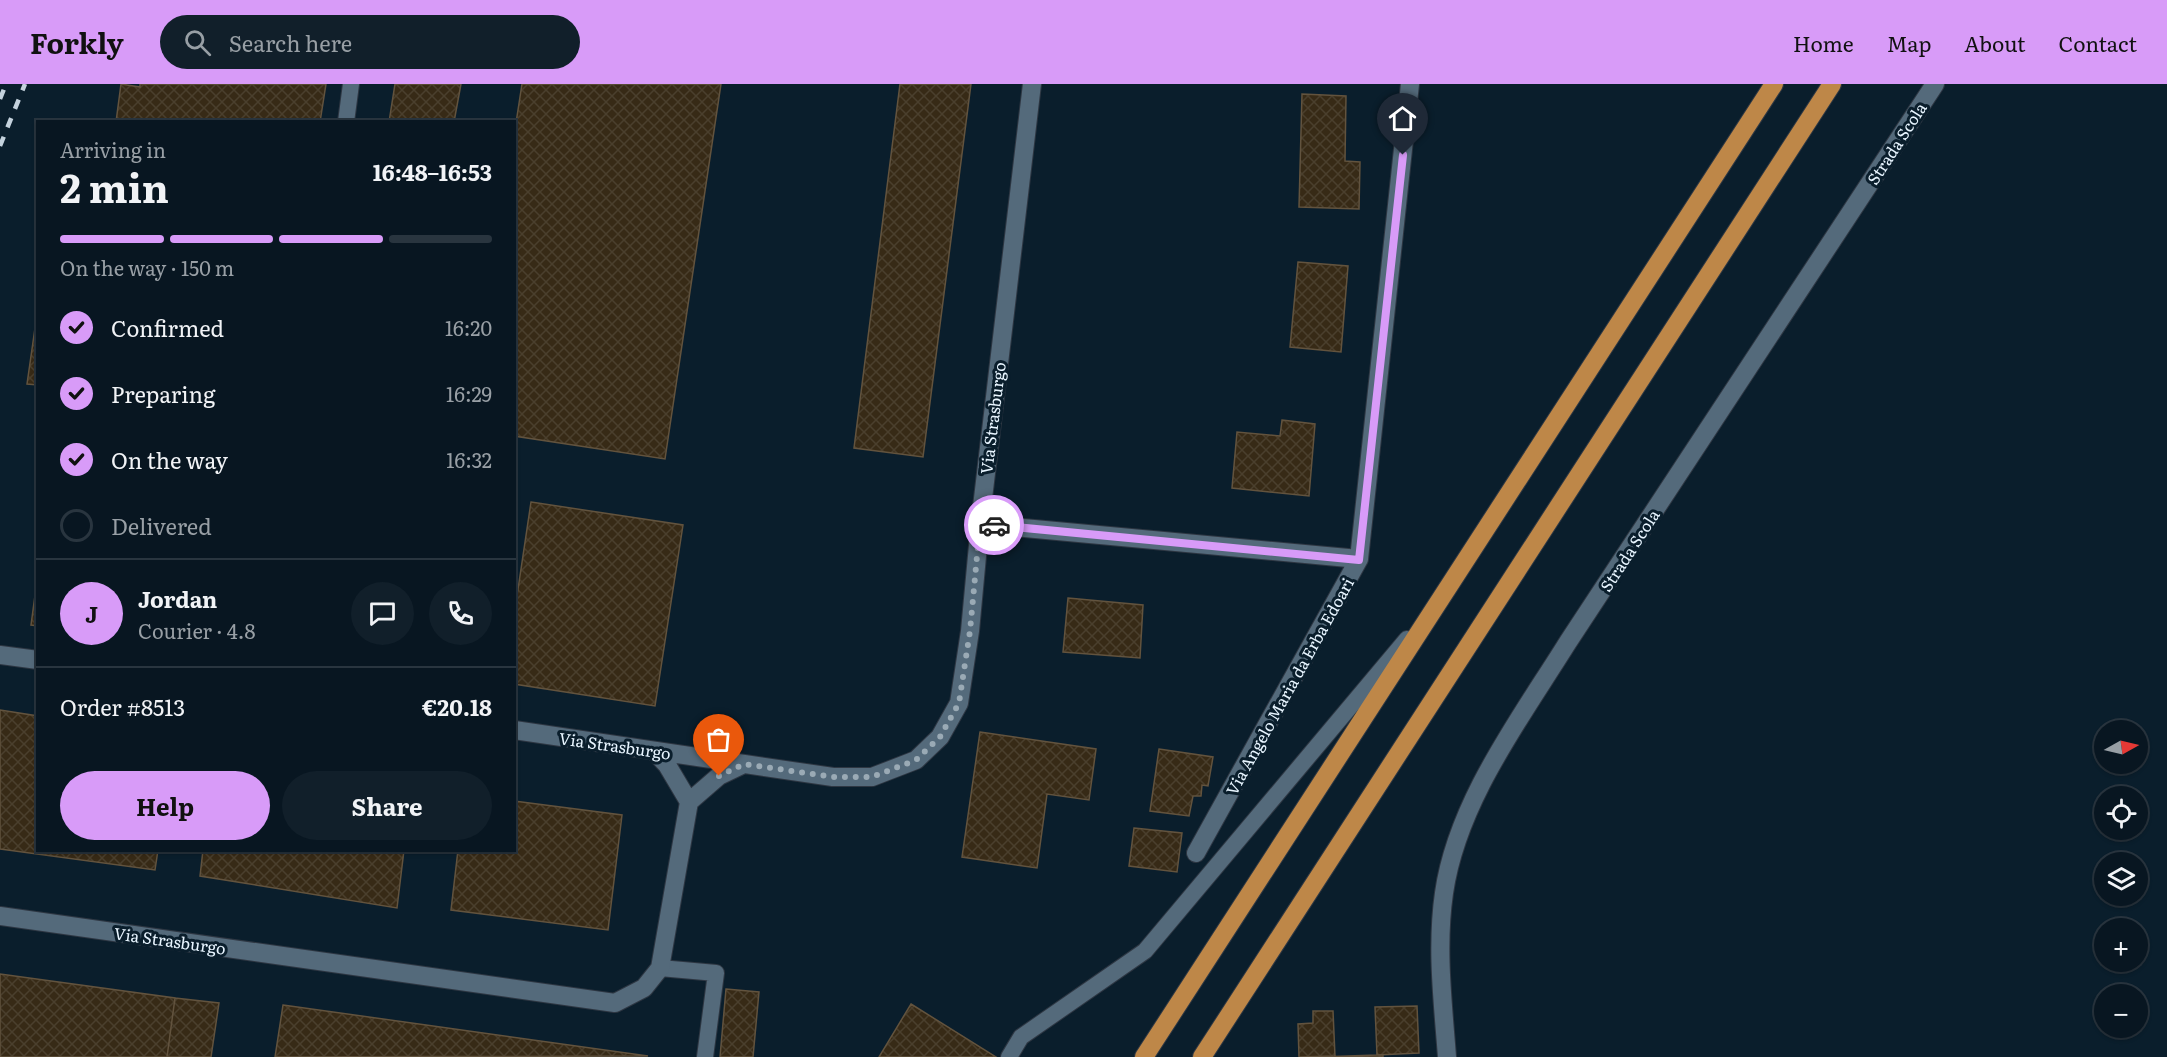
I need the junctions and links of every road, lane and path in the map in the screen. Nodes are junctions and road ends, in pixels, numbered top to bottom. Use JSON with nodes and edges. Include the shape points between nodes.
{"nodes":[{"id":1,"x":351,"y":84,"type":"edge"},
{"id":2,"x":1032,"y":84,"type":"edge"},
{"id":3,"x":1410,"y":84,"type":"edge"},
{"id":4,"x":1774,"y":84,"type":"edge"},
{"id":5,"x":1832,"y":84,"type":"edge"},
{"id":6,"x":1935,"y":84,"type":"edge"},
{"id":7,"x":346,"y":120,"type":"edge"},
{"id":8,"x":980,"y":524,"type":"junction"},
{"id":9,"x":1359,"y":560,"type":"junction"},
{"id":10,"x":1441,"y":599,"type":"junction"},
{"id":11,"x":0,"y":655,"type":"edge"},
{"id":12,"x":36,"y":660,"type":"edge"},
{"id":13,"x":516,"y":730,"type":"edge"},
{"id":14,"x":654,"y":751,"type":"junction"},
{"id":15,"x":744,"y":764,"type":"junction"},
{"id":16,"x":689,"y":802,"type":"junction"},
{"id":17,"x":1196,"y":853,"type":"dead end"},
{"id":18,"x":0,"y":916,"type":"edge"},
{"id":19,"x":660,"y":968,"type":"junction"},
{"id":20,"x":705,"y":1057,"type":"edge"},
{"id":21,"x":1009,"y":1057,"type":"edge"},
{"id":22,"x":1144,"y":1057,"type":"edge"},
{"id":23,"x":1202,"y":1057,"type":"edge"},
{"id":24,"x":1447,"y":1057,"type":"edge"}],
"edges":[{"from":1,"to":7,"type":"lane"},
{"from":2,"to":8,"type":"street","name":"Via Strasburgo"},
{"from":3,"to":9,"type":"street","name":"Via Angelo Maria da Erba Edoari"},
{"from":4,"to":10,"type":"highway"},
{"from":5,"to":23,"type":"highway"},
{"from":6,"to":24,"type":"street","name":"Strada Scola","via":[[1568,642],[1476,796],[1453,853],[1441,916]]},
{"from":8,"to":9,"type":"street"},
{"from":8,"to":15,"type":"street","name":"Via Strasburgo","via":[[959,703],[940,737],[916,760],[872,777],[833,777]]},
{"from":9,"to":17,"type":"street","name":"Via Angelo Maria da Erba Edoari"},
{"from":10,"to":21,"type":"lane","via":[[1145,951],[1021,1037]]},
{"from":10,"to":22,"type":"highway"},
{"from":11,"to":12,"type":"street"},
{"from":13,"to":14,"type":"street","name":"Via Strasburgo"},
{"from":14,"to":15,"type":"street","name":"Via Strasburgo"},
{"from":14,"to":16,"type":"street"},
{"from":15,"to":16,"type":"street","via":[[719,776]]},
{"from":16,"to":19,"type":"street"},
{"from":18,"to":19,"type":"street","name":"Via Strasburgo","via":[[615,1003],[644,988]]},
{"from":19,"to":20,"type":"lane","via":[[716,973]]}]}
